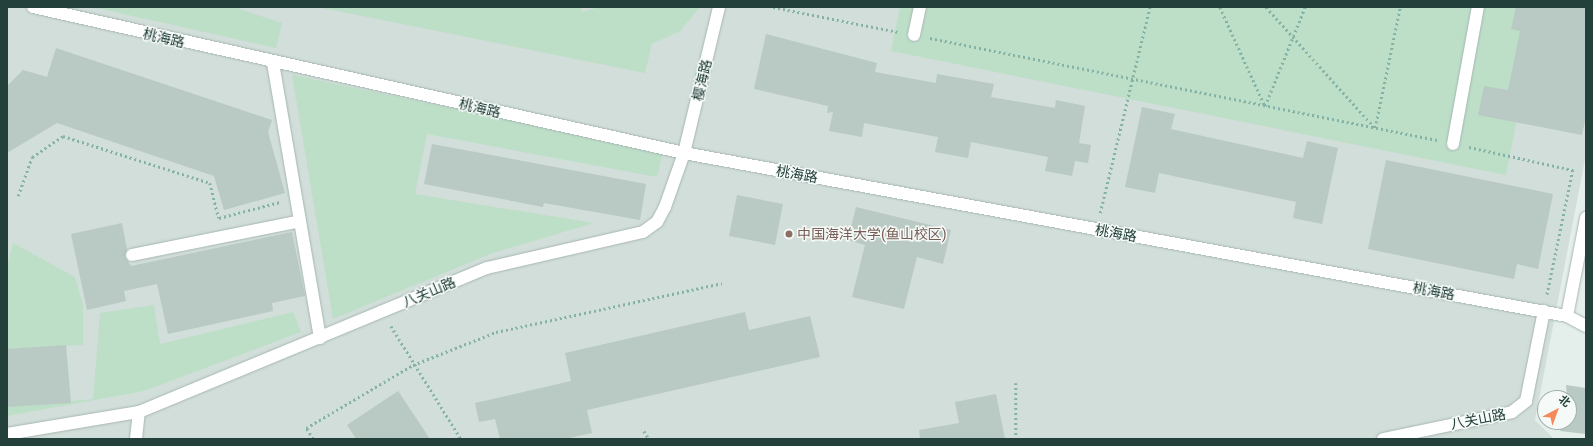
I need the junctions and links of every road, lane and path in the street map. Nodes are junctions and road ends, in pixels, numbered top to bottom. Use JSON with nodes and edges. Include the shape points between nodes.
{"nodes":[{"id":1,"x":33,"y":7,"type":"edge"},
{"id":2,"x":719,"y":7,"type":"edge"},
{"id":3,"x":773,"y":7,"type":"edge"},
{"id":4,"x":920,"y":7,"type":"edge"},
{"id":5,"x":1150,"y":7,"type":"edge"},
{"id":6,"x":1220,"y":7,"type":"edge"},
{"id":7,"x":1266,"y":7,"type":"edge"},
{"id":8,"x":1305,"y":7,"type":"edge"},
{"id":9,"x":1400,"y":7,"type":"edge"},
{"id":10,"x":1478,"y":7,"type":"edge"},
{"id":11,"x":914,"y":35,"type":"junction"},
{"id":12,"x":1293,"y":37,"type":"junction"},
{"id":13,"x":274,"y":62,"type":"junction"},
{"id":14,"x":1132,"y":79,"type":"junction"},
{"id":15,"x":1265,"y":106,"type":"junction"},
{"id":16,"x":1375,"y":128,"type":"junction"},
{"id":17,"x":1453,"y":144,"type":"junction"},
{"id":18,"x":684,"y":153,"type":"junction"},
{"id":19,"x":18,"y":196,"type":"dead end"},
{"id":20,"x":296,"y":198,"type":"junction"},
{"id":21,"x":1586,"y":218,"type":"edge"},
{"id":22,"x":300,"y":221,"type":"junction"},
{"id":23,"x":1096,"y":229,"type":"junction"},
{"id":24,"x":132,"y":255,"type":"dead end"},
{"id":25,"x":722,"y":283,"type":"dead end"},
{"id":26,"x":383,"y":311,"type":"junction"},
{"id":27,"x":1544,"y":311,"type":"junction"},
{"id":28,"x":1567,"y":316,"type":"junction"},
{"id":29,"x":1586,"y":326,"type":"edge"},
{"id":30,"x":320,"y":338,"type":"junction"},
{"id":31,"x":413,"y":365,"type":"junction"},
{"id":32,"x":1016,"y":383,"type":"dead end"},
{"id":33,"x":139,"y":412,"type":"junction"},
{"id":34,"x":644,"y":431,"type":"dead end"},
{"id":35,"x":7,"y":435,"type":"edge"},
{"id":36,"x":136,"y":439,"type":"edge"},
{"id":37,"x":313,"y":439,"type":"edge"},
{"id":38,"x":461,"y":439,"type":"edge"},
{"id":39,"x":649,"y":439,"type":"edge"},
{"id":40,"x":1016,"y":439,"type":"edge"},
{"id":41,"x":1383,"y":439,"type":"edge"}],
"edges":[{"from":1,"to":13,"type":"street","name":"桃海路"},
{"from":2,"to":18,"type":"street","name":"樱海路"},
{"from":3,"to":11,"type":"path"},
{"from":4,"to":11,"type":"street"},
{"from":5,"to":14,"type":"path"},
{"from":6,"to":15,"type":"path"},
{"from":7,"to":12,"type":"path"},
{"from":8,"to":12,"type":"path"},
{"from":9,"to":16,"type":"path"},
{"from":10,"to":17,"type":"street"},
{"from":11,"to":14,"type":"path"},
{"from":12,"to":15,"type":"path"},
{"from":12,"to":16,"type":"path"},
{"from":13,"to":18,"type":"street","name":"桃海路"},
{"from":13,"to":20,"type":"street"},
{"from":14,"to":15,"type":"path"},
{"from":14,"to":23,"type":"path"},
{"from":15,"to":16,"type":"path"},
{"from":16,"to":17,"type":"path"},
{"from":17,"to":27,"type":"path","via":[[1573,170]]},
{"from":18,"to":23,"type":"street","name":"桃海路"},
{"from":18,"to":26,"type":"street","name":"八关山路","via":[[665,207],[657,222],[643,232],[487,268]]},
{"from":19,"to":20,"type":"path","via":[[32,157],[63,136],[210,183],[219,218]]},
{"from":20,"to":22,"type":"street"},
{"from":21,"to":28,"type":"street"},
{"from":22,"to":24,"type":"street"},
{"from":22,"to":30,"type":"street"},
{"from":23,"to":27,"type":"street","name":"桃海路"},
{"from":25,"to":31,"type":"path","via":[[496,332]]},
{"from":26,"to":30,"type":"street","name":"八关山路"},
{"from":26,"to":31,"type":"path"},
{"from":27,"to":28,"type":"street","name":"桃海路"},
{"from":27,"to":41,"type":"street","name":"八关山路","via":[[1526,401],[1512,412]]},
{"from":28,"to":29,"type":"street","name":"桃海路"},
{"from":30,"to":33,"type":"street","name":"八关山路"},
{"from":31,"to":37,"type":"path","via":[[306,428]]},
{"from":31,"to":38,"type":"path"},
{"from":32,"to":40,"type":"path"},
{"from":33,"to":35,"type":"street","name":"八关山路"},
{"from":33,"to":36,"type":"street"},
{"from":34,"to":39,"type":"path"}]}
